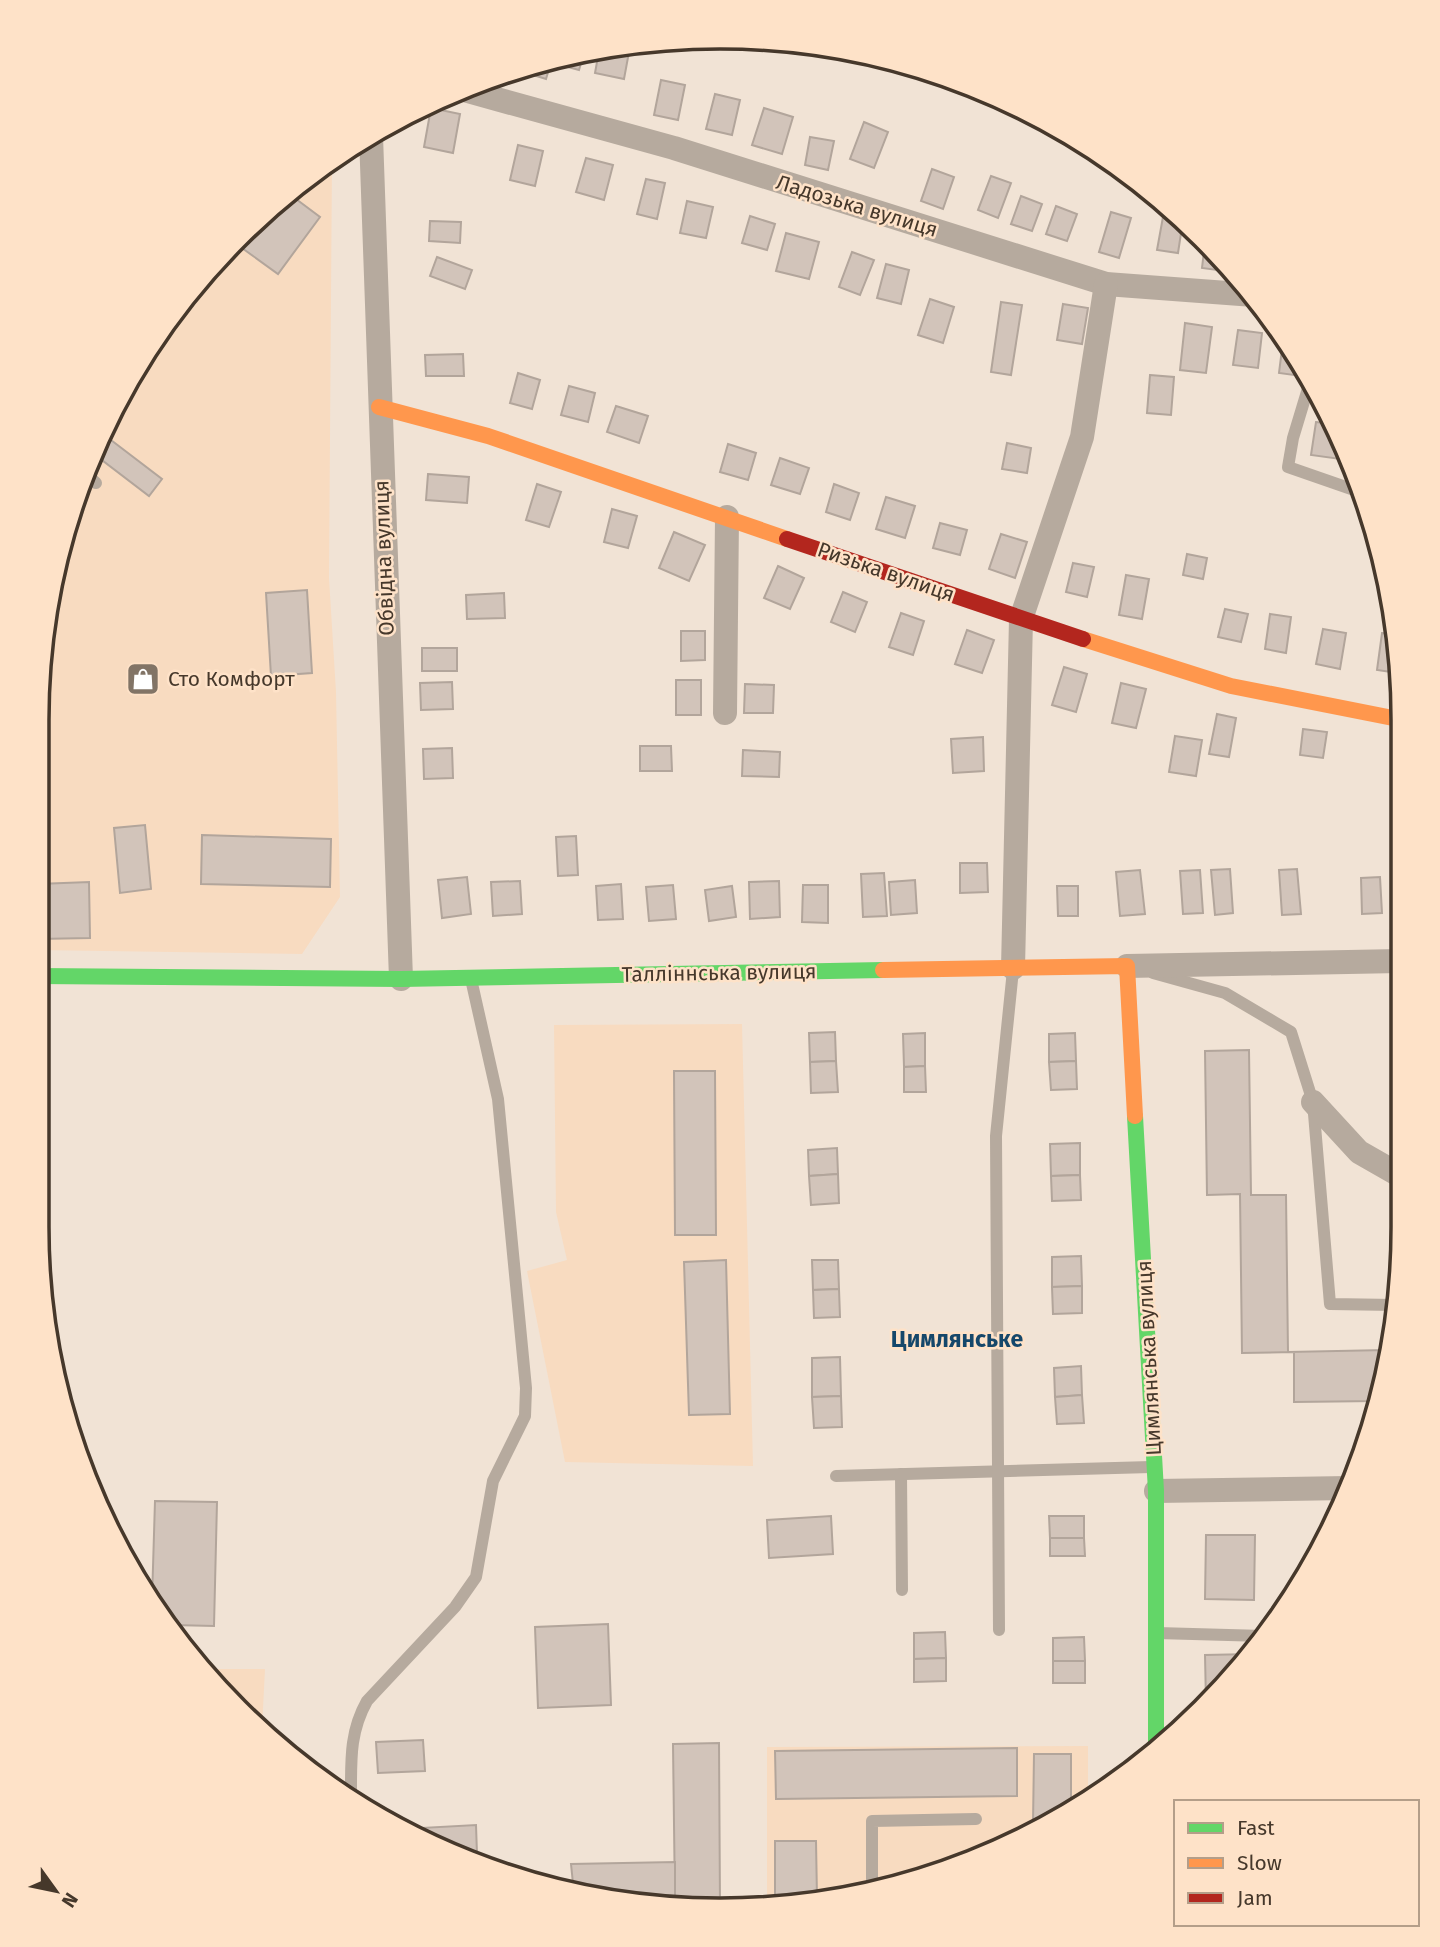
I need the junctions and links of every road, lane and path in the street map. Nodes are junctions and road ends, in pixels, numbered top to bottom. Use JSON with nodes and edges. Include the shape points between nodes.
{"nodes":[{"id":1,"x":479,"y":94,"type":"edge"},
{"id":2,"x":371,"y":147,"type":"edge"},
{"id":3,"x":1106,"y":284,"type":"junction"},
{"id":4,"x":1238,"y":295,"type":"edge"},
{"id":5,"x":1306,"y":394,"type":"edge"},
{"id":6,"x":379,"y":407,"type":"junction"},
{"id":7,"x":94,"y":481,"type":"edge"},
{"id":8,"x":96,"y":483,"type":"dead end"},
{"id":9,"x":1349,"y":488,"type":"edge"},
{"id":10,"x":727,"y":517,"type":"junction"},
{"id":11,"x":1021,"y":619,"type":"junction"},
{"id":12,"x":725,"y":713,"type":"dead end"},
{"id":13,"x":1391,"y":718,"type":"edge"},
{"id":14,"x":1391,"y":961,"type":"edge"},
{"id":15,"x":1128,"y":966,"type":"junction"},
{"id":16,"x":1013,"y":968,"type":"junction"},
{"id":17,"x":49,"y":976,"type":"edge"},
{"id":18,"x":471,"y":978,"type":"junction"},
{"id":19,"x":401,"y":979,"type":"junction"},
{"id":20,"x":1313,"y":1102,"type":"junction"},
{"id":21,"x":1391,"y":1170,"type":"edge"},
{"id":22,"x":1386,"y":1305,"type":"edge"},
{"id":23,"x":998,"y":1471,"type":"junction"},
{"id":24,"x":901,"y":1474,"type":"junction"},
{"id":25,"x":836,"y":1476,"type":"dead end"},
{"id":26,"x":1156,"y":1479,"type":"junction"},
{"id":27,"x":1338,"y":1488,"type":"edge"},
{"id":28,"x":902,"y":1590,"type":"dead end"},
{"id":29,"x":999,"y":1630,"type":"dead end"},
{"id":30,"x":1156,"y":1633,"type":"junction"},
{"id":31,"x":1251,"y":1636,"type":"edge"},
{"id":32,"x":1156,"y":1736,"type":"edge"},
{"id":33,"x":351,"y":1788,"type":"edge"},
{"id":34,"x":976,"y":1819,"type":"dead end"},
{"id":35,"x":872,"y":1880,"type":"edge"}],
"edges":[{"from":1,"to":3,"type":"street","name":"Ладозька вулиця","via":[[674,148]]},
{"from":2,"to":6,"type":"street","name":"Обвідна вулиця"},
{"from":3,"to":4,"type":"street","name":"Ладозька вулиця"},
{"from":3,"to":11,"type":"street","via":[[1082,438]]},
{"from":5,"to":9,"type":"lane","via":[[1288,467]]},
{"from":6,"to":10,"type":"street","name":"Ризька вулиця","via":[[488,436]]},
{"from":6,"to":19,"type":"street","name":"Обвідна вулиця"},
{"from":7,"to":8,"type":"lane"},
{"from":10,"to":11,"type":"street","name":"Ризька вулиця"},
{"from":10,"to":12,"type":"street"},
{"from":11,"to":13,"type":"street","name":"Ризька вулиця","via":[[1231,686]]},
{"from":11,"to":16,"type":"street"},
{"from":14,"to":15,"type":"street","name":"Талліннська вулиця"},
{"from":15,"to":16,"type":"street","name":"Талліннська вулиця"},
{"from":15,"to":20,"type":"lane","via":[[1225,993],[1291,1031]]},
{"from":15,"to":26,"type":"street","name":"Цимлянська вулиця"},
{"from":16,"to":18,"type":"street","name":"Талліннська вулиця"},
{"from":16,"to":23,"type":"lane","via":[[996,1136]]},
{"from":17,"to":19,"type":"street","name":"Талліннська вулиця"},
{"from":18,"to":19,"type":"street","name":"Талліннська вулиця"},
{"from":18,"to":33,"type":"lane","via":[[498,1099],[525,1416],[493,1481],[482,1556],[468,1592],[366,1701],[356,1719]]},
{"from":20,"to":21,"type":"street","via":[[1359,1152]]},
{"from":20,"to":22,"type":"lane","via":[[1330,1304]]},
{"from":23,"to":24,"type":"lane"},
{"from":23,"to":26,"type":"lane"},
{"from":23,"to":29,"type":"lane"},
{"from":24,"to":25,"type":"lane"},
{"from":24,"to":28,"type":"lane"},
{"from":26,"to":27,"type":"street"},
{"from":26,"to":30,"type":"street","name":"Цимлянська вулиця"},
{"from":30,"to":31,"type":"lane"},
{"from":30,"to":32,"type":"street","name":"Цимлянська вулиця"},
{"from":34,"to":35,"type":"lane","via":[[872,1821]]}]}
